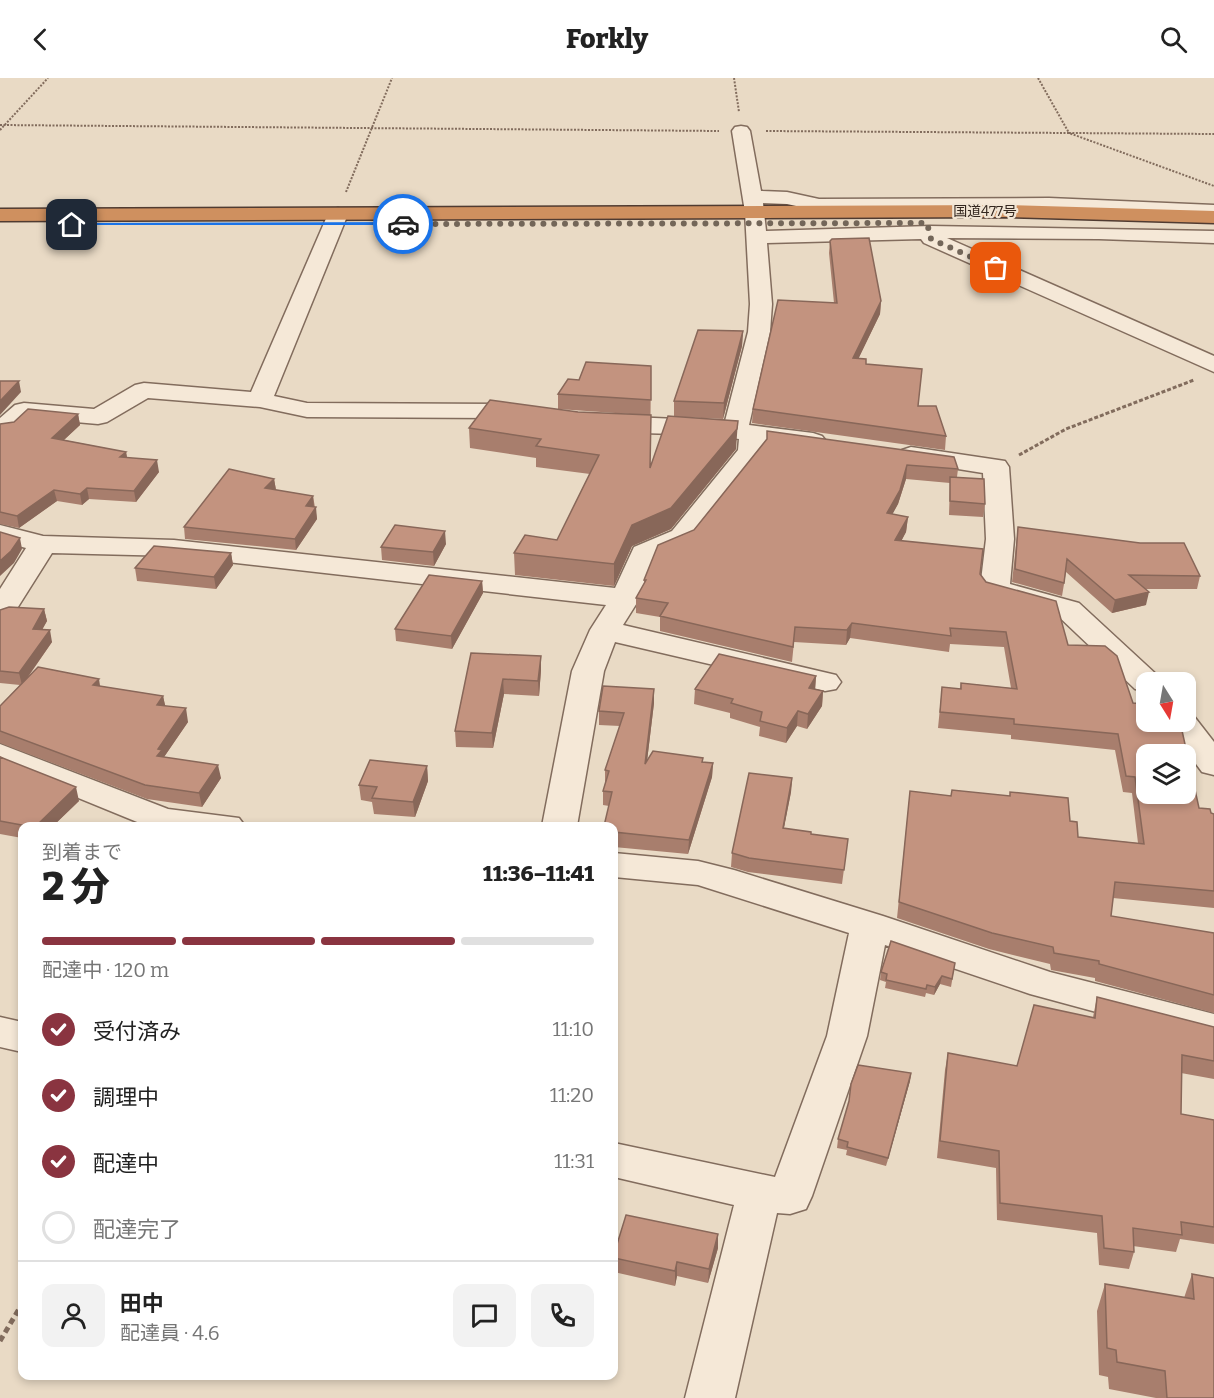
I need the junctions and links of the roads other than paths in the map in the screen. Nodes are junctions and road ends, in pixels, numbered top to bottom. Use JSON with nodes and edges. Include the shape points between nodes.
{"nodes":[{"id":1,"x":741,"y":131,"type":"road end"},
{"id":2,"x":1214,"y":211,"type":"edge"},
{"id":3,"x":0,"y":215,"type":"edge"},
{"id":4,"x":755,"y":217,"type":"junction"},
{"id":5,"x":1214,"y":218,"type":"edge"},
{"id":6,"x":336,"y":219,"type":"junction"},
{"id":7,"x":0,"y":225,"type":"edge"},
{"id":8,"x":928,"y":227,"type":"junction"},
{"id":9,"x":1214,"y":230,"type":"edge"},
{"id":10,"x":1214,"y":237,"type":"edge"},
{"id":11,"x":1209,"y":370,"type":"edge"},
{"id":12,"x":260,"y":400,"type":"junction"},
{"id":13,"x":544,"y":418,"type":"edge"},
{"id":14,"x":588,"y":423,"type":"edge"},
{"id":15,"x":0,"y":426,"type":"edge"},
{"id":16,"x":743,"y":431,"type":"junction"},
{"id":17,"x":833,"y":444,"type":"edge"},
{"id":18,"x":891,"y":452,"type":"edge"},
{"id":19,"x":0,"y":533,"type":"edge"},
{"id":20,"x":43,"y":544,"type":"junction"},
{"id":21,"x":625,"y":598,"type":"junction"},
{"id":22,"x":0,"y":612,"type":"edge"},
{"id":23,"x":605,"y":630,"type":"junction"},
{"id":24,"x":1136,"y":673,"type":"edge"},
{"id":25,"x":825,"y":682,"type":"dead end"},
{"id":26,"x":1188,"y":732,"type":"edge"},
{"id":27,"x":0,"y":754,"type":"edge"},
{"id":28,"x":1214,"y":765,"type":"edge"},
{"id":29,"x":184,"y":822,"type":"edge"},
{"id":30,"x":561,"y":822,"type":"edge"},
{"id":31,"x":618,"y":865,"type":"edge"},
{"id":32,"x":870,"y":925,"type":"junction"},
{"id":33,"x":1214,"y":1029,"type":"edge"},
{"id":34,"x":0,"y":1032,"type":"edge"},
{"id":35,"x":18,"y":1036,"type":"edge"},
{"id":36,"x":618,"y":1161,"type":"edge"},
{"id":37,"x":759,"y":1193,"type":"junction"},
{"id":38,"x":710,"y":1398,"type":"edge"}],
"edges":[{"from":1,"to":4,"type":"street"},
{"from":2,"to":4,"type":"street","via":[[1049,204],[819,205],[787,198]]},
{"from":3,"to":6,"type":"highway","name":"国道477号"},
{"from":4,"to":5,"type":"highway","name":"国道477号","via":[[1008,211]]},
{"from":4,"to":6,"type":"highway","name":"国道477号"},
{"from":4,"to":8,"type":"street"},
{"from":4,"to":16,"type":"street","via":[[761,304]]},
{"from":6,"to":7,"type":"highway","name":"国道477号"},
{"from":6,"to":12,"type":"street"},
{"from":8,"to":9,"type":"highway","name":"国道477号","via":[[1049,223]]},
{"from":8,"to":10,"type":"street"},
{"from":8,"to":11,"type":"street","via":[[931,239]]},
{"from":12,"to":13,"type":"street","via":[[307,410],[499,411]]},
{"from":12,"to":15,"type":"street","via":[[144,390],[98,417],[24,410],[7,426]]},
{"from":14,"to":16,"type":"street"},
{"from":16,"to":17,"type":"street"},
{"from":16,"to":21,"type":"street","via":[[751,451],[682,537],[644,553]]},
{"from":18,"to":24,"type":"street","via":[[996,467],[1000,539],[995,589],[1068,609]]},
{"from":19,"to":20,"type":"street"},
{"from":20,"to":21,"type":"street","via":[[174,548]]},
{"from":20,"to":22,"type":"street"},
{"from":21,"to":23,"type":"street"},
{"from":23,"to":25,"type":"street"},
{"from":23,"to":30,"type":"street","via":[[588,671]]},
{"from":26,"to":28,"type":"street"},
{"from":27,"to":29,"type":"street","via":[[163,820]]},
{"from":31,"to":32,"type":"street","via":[[698,873]]},
{"from":32,"to":33,"type":"street","via":[[1044,984]]},
{"from":32,"to":37,"type":"street","via":[[847,1036],[790,1196]]},
{"from":34,"to":35,"type":"street"},
{"from":36,"to":37,"type":"street"},
{"from":37,"to":38,"type":"street"}]}
